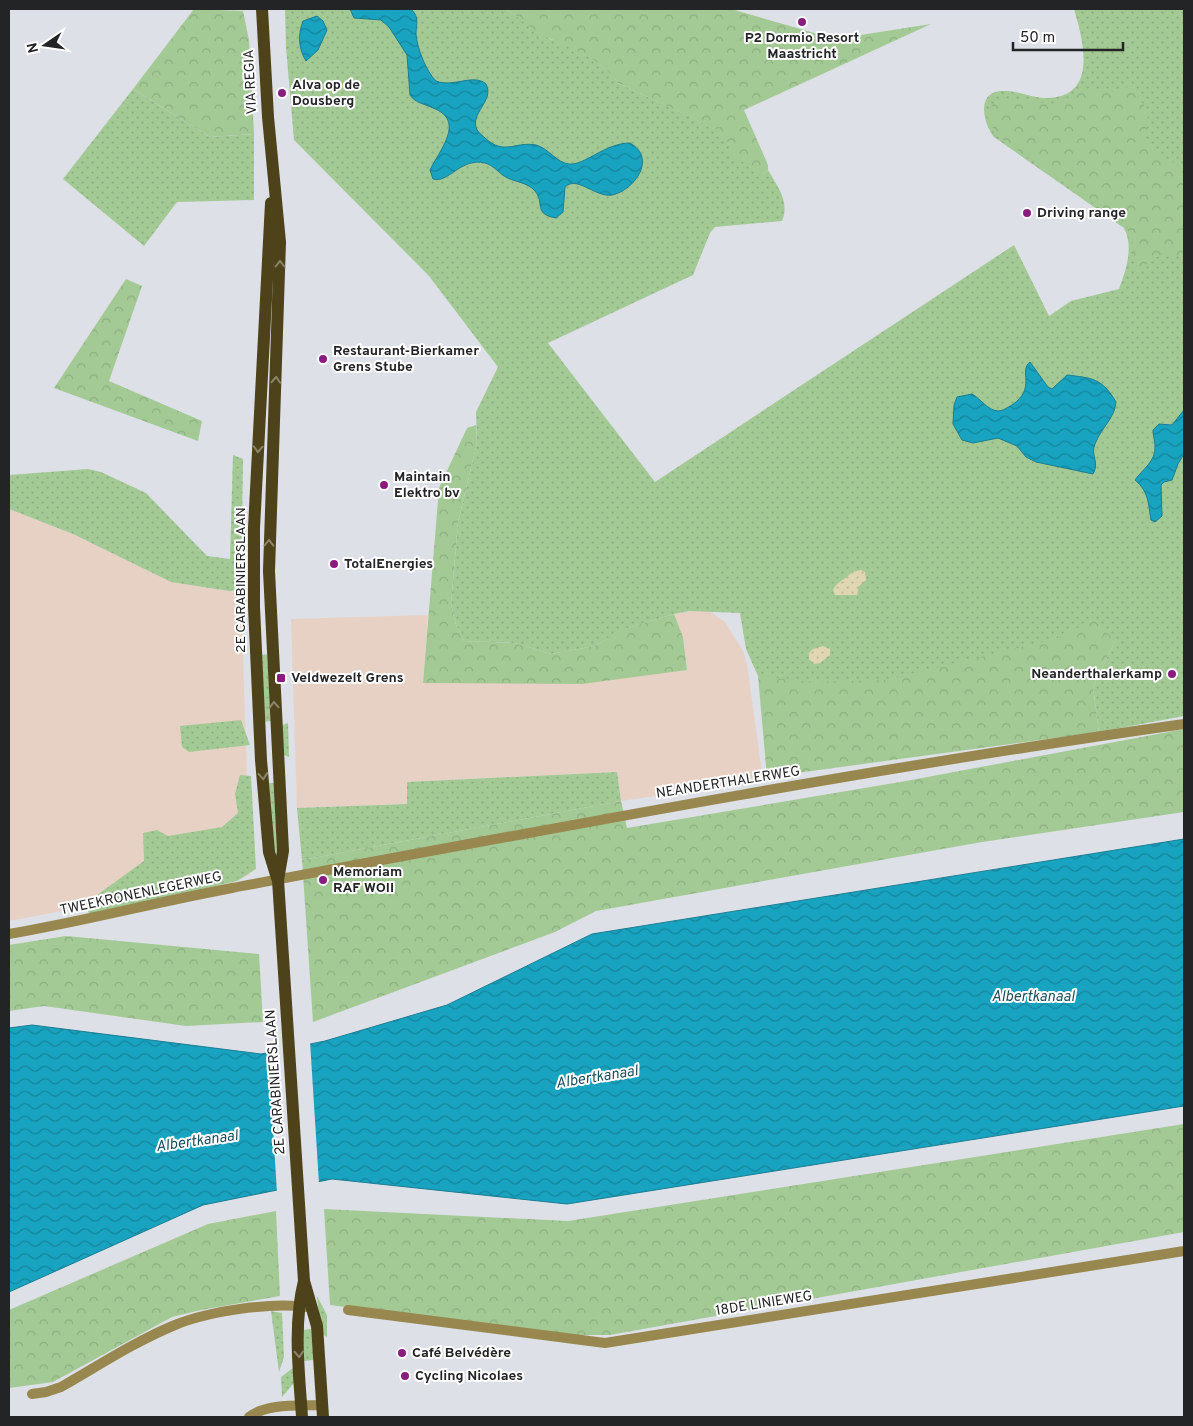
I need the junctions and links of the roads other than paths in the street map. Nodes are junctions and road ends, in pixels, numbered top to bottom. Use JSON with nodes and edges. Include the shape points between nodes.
{"nodes":[{"id":1,"x":262,"y":9,"type":"edge"},
{"id":2,"x":271,"y":154,"type":"junction"},
{"id":3,"x":268,"y":278,"type":"joint"},
{"id":4,"x":280,"y":286,"type":"joint"},
{"id":5,"x":1184,"y":724,"type":"edge"},
{"id":6,"x":278,"y":880,"type":"junction"},
{"id":7,"x":9,"y":934,"type":"edge"},
{"id":8,"x":1184,"y":1251,"type":"edge"},
{"id":9,"x":304,"y":1281,"type":"junction"},
{"id":10,"x":298,"y":1306,"type":"junction"},
{"id":11,"x":313,"y":1308,"type":"junction"},
{"id":12,"x":348,"y":1310,"type":"dead end"},
{"id":13,"x":32,"y":1394,"type":"dead end"},
{"id":14,"x":322,"y":1411,"type":"edge"},
{"id":15,"x":302,"y":1412,"type":"edge"},
{"id":16,"x":249,"y":1417,"type":"edge"}],
"edges":[{"from":1,"to":2,"type":"main road","name":"VIA REGIA"},
{"from":2,"to":3,"type":"main road","name":"VIA REGIA"},
{"from":4,"to":2,"type":"main road","name":"VIA REGIA","one_way":true,"via":[[280,233]]},
{"from":3,"to":6,"type":"main road","name":"2E CARABINIERSLAAN","one_way":true,"via":[[254,528],[254,607],[268,843]]},
{"from":6,"to":4,"type":"main road","name":"2E CARABINIERSLAAN","one_way":true,"via":[[283,851],[269,571]]},
{"from":5,"to":6,"type":"street","name":"NEANDERTHALERWEG","via":[[640,812]]},
{"from":6,"to":7,"type":"street","name":"TWEEKRONENLEGERWEG"},
{"from":6,"to":9,"type":"main road","name":"2E CARABINIERSLAAN"},
{"from":8,"to":12,"type":"street","name":"18DE LINIEWEG","via":[[605,1343]]},
{"from":9,"to":10,"type":"main road","name":"2E CARABINIERSLAAN"},
{"from":9,"to":11,"type":"main road","name":"2E CARABINIERSLAAN"},
{"from":10,"to":11,"type":"street"},
{"from":10,"to":13,"type":"street","via":[[260,1307],[205,1316],[175,1325],[61,1387]]},
{"from":10,"to":15,"type":"main road","name":"2E CARABINIERSLAAN","one_way":true},
{"from":11,"to":14,"type":"main road","name":"2E CARABINIERSLAAN"},
{"from":14,"to":15,"type":"street"},
{"from":15,"to":16,"type":"street","via":[[272,1409],[255,1412]]}]}
